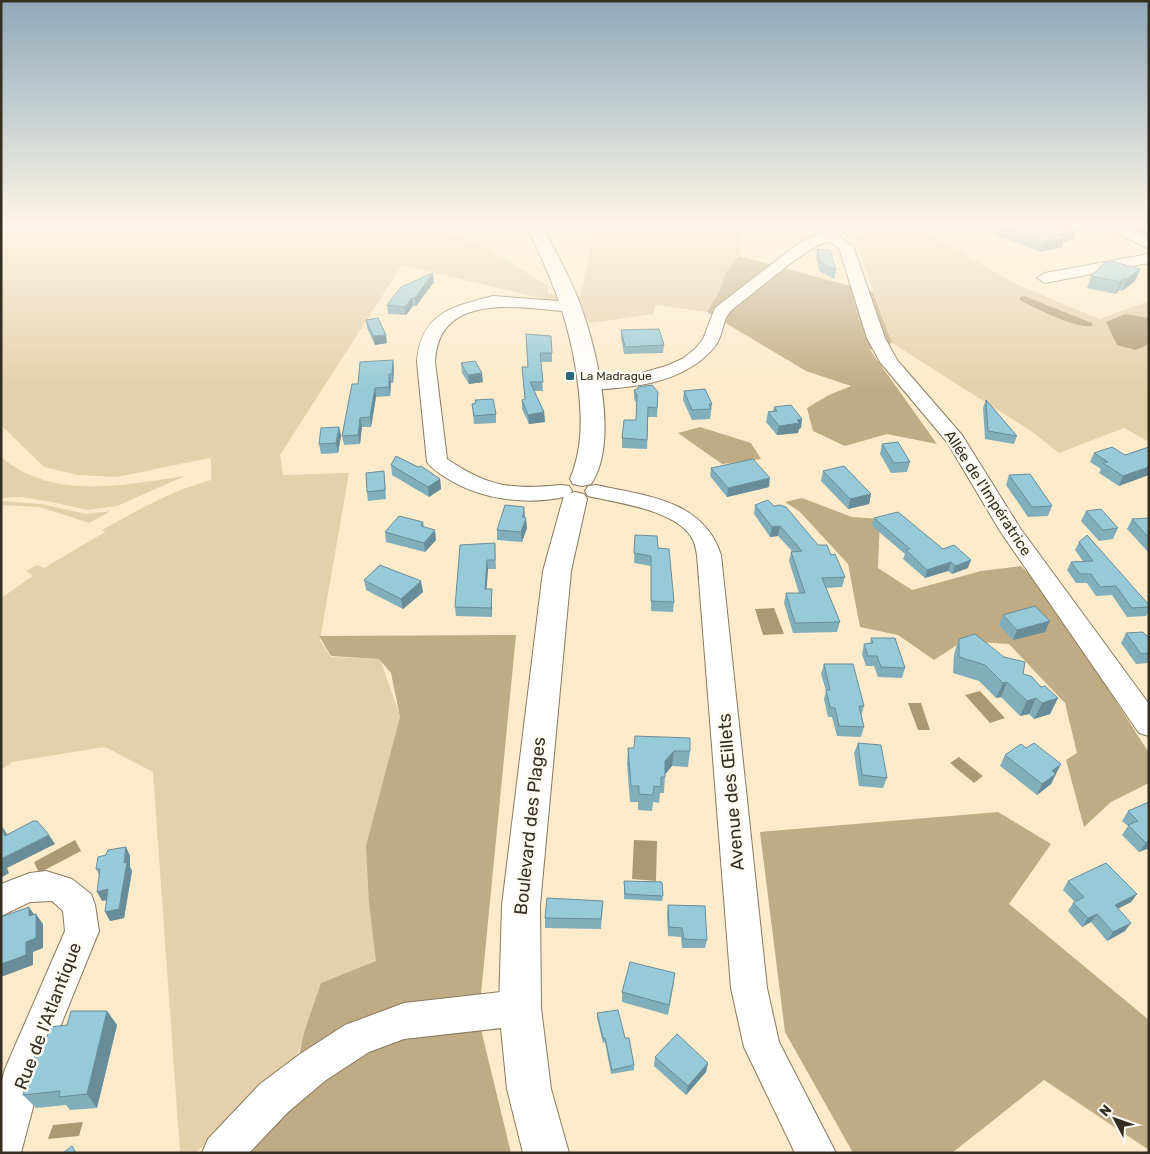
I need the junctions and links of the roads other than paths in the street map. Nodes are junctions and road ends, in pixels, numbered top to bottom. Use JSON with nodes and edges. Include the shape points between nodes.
{"nodes":[{"id":1,"x":561,"y":282,"type":"edge"},
{"id":2,"x":758,"y":282,"type":"edge"},
{"id":3,"x":858,"y":282,"type":"edge"},
{"id":4,"x":572,"y":307,"type":"junction"},
{"id":5,"x":588,"y":384,"type":"junction"},
{"id":6,"x":578,"y":490,"type":"junction"},
{"id":7,"x":1149,"y":725,"type":"edge"},
{"id":8,"x":1,"y":901,"type":"edge"},
{"id":9,"x":520,"y":1008,"type":"junction"},
{"id":10,"x":1,"y":1153,"type":"edge"},
{"id":11,"x":222,"y":1153,"type":"edge"},
{"id":12,"x":546,"y":1153,"type":"edge"},
{"id":13,"x":816,"y":1153,"type":"edge"}],
"edges":[{"from":1,"to":4,"type":"main road","name":"Boulevard des Plages"},
{"from":2,"to":5,"type":"street","via":[[721,311],[712,338],[696,357],[660,374],[637,380]]},
{"from":3,"to":7,"type":"street","name":"Allée de l'Impératrice","via":[[876,338],[889,362],[956,439],[1011,531]]},
{"from":4,"to":5,"type":"main road","name":"Boulevard des Plages","via":[[584,351]]},
{"from":4,"to":6,"type":"street","name":"Avenue des Œillets","via":[[503,301],[481,304],[440,321],[427,346],[426,362],[437,462],[482,487],[518,493]]},
{"from":5,"to":6,"type":"main road","name":"Boulevard des Plages","via":[[593,429],[588,464]]},
{"from":6,"to":9,"type":"main road","name":"Boulevard des Plages","via":[[557,571],[520,905]]},
{"from":6,"to":13,"type":"street","name":"Avenue des Œillets","via":[[647,502],[686,520],[704,538],[709,555],[749,988],[762,1047]]},
{"from":8,"to":10,"type":"street","name":"Rue de l'Atlantique","via":[[42,884],[62,889],[79,905],[82,931],[24,1069]]},
{"from":9,"to":11,"type":"street","via":[[404,1022],[358,1038],[313,1067],[274,1098]]},
{"from":9,"to":12,"type":"main road","name":"Boulevard des Plages","via":[[529,1089]]}]}
